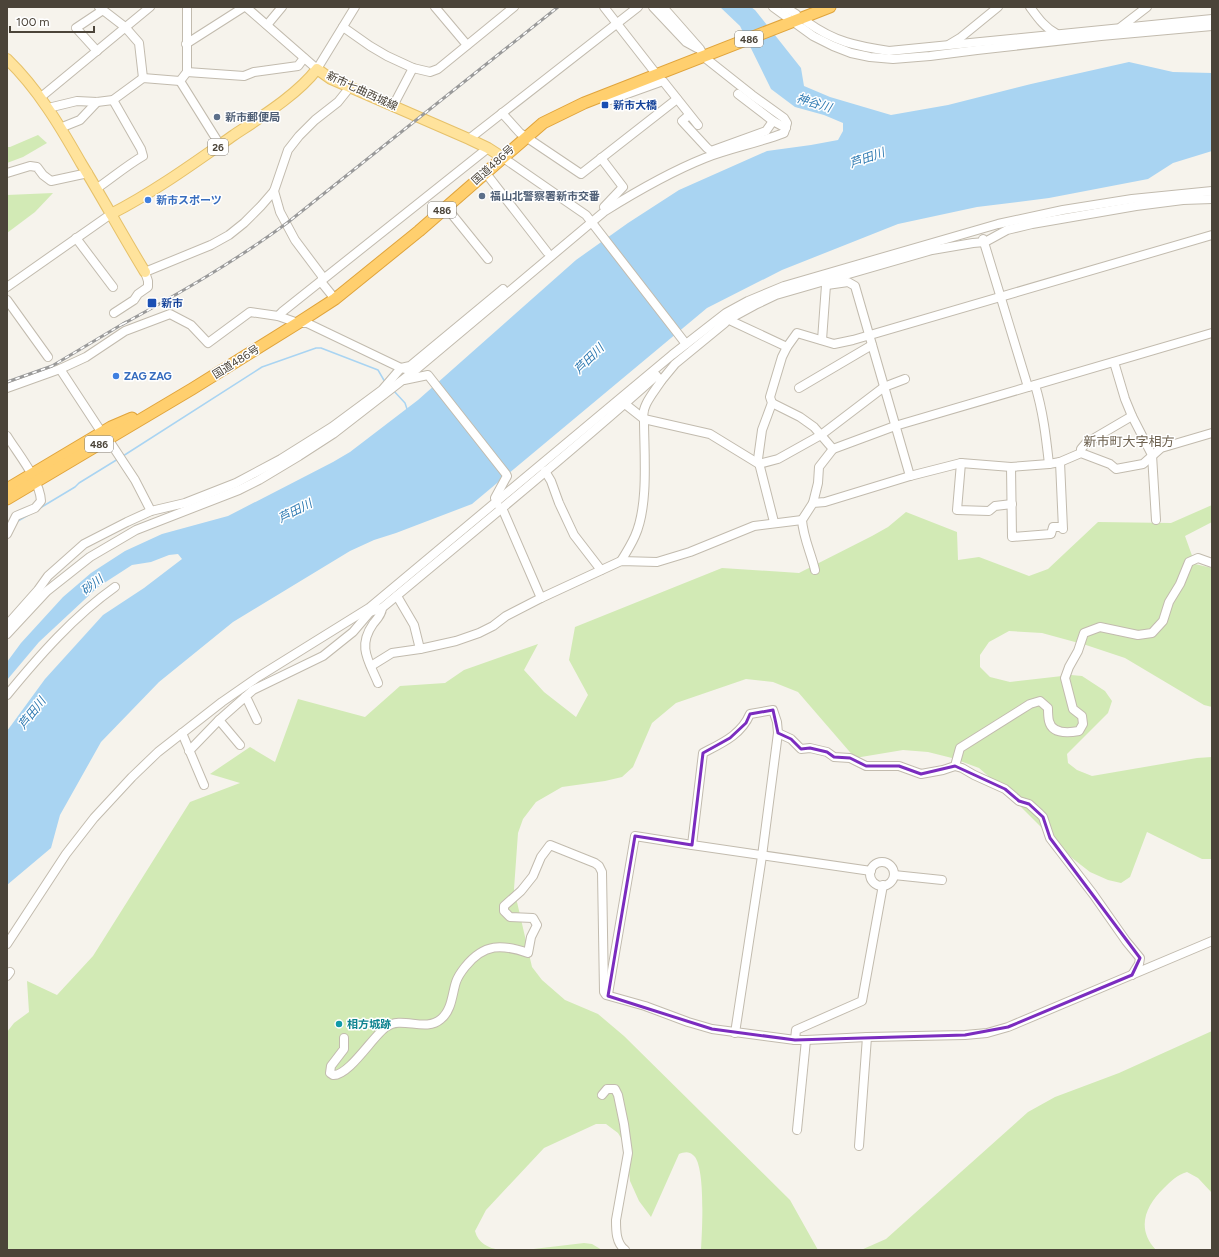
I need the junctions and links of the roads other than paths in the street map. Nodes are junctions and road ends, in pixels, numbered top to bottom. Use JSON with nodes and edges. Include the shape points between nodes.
{"nodes":[{"id":1,"x":150,"y":7,"type":"edge"},
{"id":2,"x":186,"y":7,"type":"edge"},
{"id":3,"x":245,"y":7,"type":"edge"},
{"id":4,"x":282,"y":7,"type":"edge"},
{"id":5,"x":355,"y":7,"type":"edge"},
{"id":6,"x":435,"y":7,"type":"edge"},
{"id":7,"x":514,"y":7,"type":"edge"},
{"id":8,"x":604,"y":7,"type":"edge"},
{"id":9,"x":638,"y":7,"type":"edge"},
{"id":10,"x":653,"y":7,"type":"edge"},
{"id":11,"x":663,"y":7,"type":"edge"},
{"id":12,"x":773,"y":7,"type":"edge"},
{"id":13,"x":785,"y":7,"type":"edge"},
{"id":14,"x":830,"y":7,"type":"edge"},
{"id":15,"x":998,"y":7,"type":"edge"},
{"id":16,"x":1030,"y":7,"type":"edge"},
{"id":17,"x":1147,"y":7,"type":"edge"},
{"id":18,"x":101,"y":9,"type":"edge"},
{"id":19,"x":795,"y":18,"type":"junction"},
{"id":20,"x":1212,"y":20,"type":"edge"},
{"id":21,"x":808,"y":22,"type":"dead end"},
{"id":22,"x":617,"y":24,"type":"junction"},
{"id":23,"x":267,"y":25,"type":"junction"},
{"id":24,"x":1212,"y":26,"type":"edge"},
{"id":25,"x":125,"y":27,"type":"junction"},
{"id":26,"x":343,"y":27,"type":"junction"},
{"id":27,"x":1119,"y":28,"type":"junction"},
{"id":28,"x":1057,"y":34,"type":"junction"},
{"id":29,"x":186,"y":44,"type":"junction"},
{"id":30,"x":467,"y":45,"type":"junction"},
{"id":31,"x":947,"y":46,"type":"junction"},
{"id":32,"x":97,"y":51,"type":"junction"},
{"id":33,"x":702,"y":53,"type":"junction"},
{"id":34,"x":930,"y":56,"type":"junction"},
{"id":35,"x":304,"y":58,"type":"junction"},
{"id":36,"x":7,"y":59,"type":"edge"},
{"id":37,"x":413,"y":68,"type":"junction"},
{"id":38,"x":317,"y":69,"type":"junction"},
{"id":39,"x":187,"y":72,"type":"junction"},
{"id":40,"x":657,"y":75,"type":"junction"},
{"id":41,"x":143,"y":78,"type":"junction"},
{"id":42,"x":180,"y":81,"type":"junction"},
{"id":43,"x":350,"y":87,"type":"junction"},
{"id":44,"x":738,"y":94,"type":"dead end"},
{"id":45,"x":606,"y":95,"type":"junction"},
{"id":46,"x":41,"y":98,"type":"junction"},
{"id":47,"x":677,"y":98,"type":"junction"},
{"id":48,"x":113,"y":100,"type":"junction"},
{"id":49,"x":97,"y":102,"type":"junction"},
{"id":50,"x":393,"y":106,"type":"junction"},
{"id":51,"x":48,"y":108,"type":"junction"},
{"id":52,"x":502,"y":113,"type":"junction"},
{"id":53,"x":689,"y":115,"type":"junction"},
{"id":54,"x":773,"y":121,"type":"junction"},
{"id":55,"x":698,"y":125,"type":"dead end"},
{"id":56,"x":60,"y":128,"type":"junction"},
{"id":57,"x":786,"y":128,"type":"junction"},
{"id":58,"x":525,"y":137,"type":"junction"},
{"id":59,"x":469,"y":139,"type":"junction"},
{"id":60,"x":220,"y":145,"type":"junction"},
{"id":61,"x":488,"y":148,"type":"junction"},
{"id":62,"x":502,"y":157,"type":"junction"},
{"id":63,"x":601,"y":158,"type":"junction"},
{"id":64,"x":485,"y":172,"type":"junction"},
{"id":65,"x":7,"y":173,"type":"edge"},
{"id":66,"x":88,"y":173,"type":"junction"},
{"id":67,"x":96,"y":189,"type":"junction"},
{"id":68,"x":274,"y":191,"type":"junction"},
{"id":69,"x":1212,"y":191,"type":"edge"},
{"id":70,"x":1212,"y":199,"type":"edge"},
{"id":71,"x":446,"y":207,"type":"junction"},
{"id":72,"x":111,"y":214,"type":"junction"},
{"id":73,"x":594,"y":220,"type":"junction"},
{"id":74,"x":998,"y":224,"type":"junction"},
{"id":75,"x":1212,"y":235,"type":"edge"},
{"id":76,"x":955,"y":236,"type":"junction"},
{"id":77,"x":76,"y":238,"type":"junction"},
{"id":78,"x":984,"y":241,"type":"junction"},
{"id":79,"x":547,"y":252,"type":"junction"},
{"id":80,"x":488,"y":259,"type":"dead end"},
{"id":81,"x":145,"y":272,"type":"junction"},
{"id":82,"x":321,"y":280,"type":"junction"},
{"id":83,"x":826,"y":285,"type":"junction"},
{"id":84,"x":7,"y":287,"type":"edge"},
{"id":85,"x":113,"y":287,"type":"dead end"},
{"id":86,"x":803,"y":287,"type":"junction"},
{"id":87,"x":1001,"y":296,"type":"junction"},
{"id":88,"x":335,"y":299,"type":"junction"},
{"id":89,"x":7,"y":300,"type":"edge"},
{"id":90,"x":114,"y":313,"type":"dead end"},
{"id":91,"x":278,"y":316,"type":"junction"},
{"id":92,"x":728,"y":320,"type":"junction"},
{"id":93,"x":298,"y":323,"type":"junction"},
{"id":94,"x":1212,"y":333,"type":"edge"},
{"id":95,"x":869,"y":336,"type":"junction"},
{"id":96,"x":822,"y":340,"type":"junction"},
{"id":97,"x":686,"y":344,"type":"junction"},
{"id":98,"x":872,"y":346,"type":"junction"},
{"id":99,"x":787,"y":347,"type":"junction"},
{"id":100,"x":48,"y":356,"type":"dead end"},
{"id":101,"x":1114,"y":362,"type":"junction"},
{"id":102,"x":401,"y":368,"type":"junction"},
{"id":103,"x":418,"y":368,"type":"junction"},
{"id":104,"x":60,"y":369,"type":"junction"},
{"id":105,"x":659,"y":378,"type":"junction"},
{"id":106,"x":905,"y":379,"type":"dead end"},
{"id":107,"x":403,"y":380,"type":"junction"},
{"id":108,"x":1032,"y":386,"type":"junction"},
{"id":109,"x":884,"y":387,"type":"junction"},
{"id":110,"x":7,"y":388,"type":"edge"},
{"id":111,"x":393,"y":388,"type":"junction"},
{"id":112,"x":799,"y":388,"type":"dead end"},
{"id":113,"x":772,"y":402,"type":"junction"},
{"id":114,"x":625,"y":404,"type":"junction"},
{"id":115,"x":1132,"y":416,"type":"junction"},
{"id":116,"x":644,"y":419,"type":"junction"},
{"id":117,"x":895,"y":426,"type":"junction"},
{"id":118,"x":1212,"y":433,"type":"edge"},
{"id":119,"x":821,"y":435,"type":"junction"},
{"id":120,"x":7,"y":436,"type":"edge"},
{"id":121,"x":105,"y":436,"type":"junction"},
{"id":122,"x":833,"y":449,"type":"junction"},
{"id":123,"x":1081,"y":453,"type":"junction"},
{"id":124,"x":1152,"y":455,"type":"junction"},
{"id":125,"x":1060,"y":462,"type":"junction"},
{"id":126,"x":961,"y":463,"type":"junction"},
{"id":127,"x":759,"y":464,"type":"junction"},
{"id":128,"x":1048,"y":464,"type":"junction"},
{"id":129,"x":1011,"y":467,"type":"junction"},
{"id":130,"x":545,"y":471,"type":"junction"},
{"id":131,"x":910,"y":476,"type":"junction"},
{"id":132,"x":33,"y":478,"type":"junction"},
{"id":133,"x":7,"y":489,"type":"edge"},
{"id":134,"x":7,"y":499,"type":"edge"},
{"id":135,"x":812,"y":503,"type":"junction"},
{"id":136,"x":1012,"y":504,"type":"junction"},
{"id":137,"x":499,"y":506,"type":"junction"},
{"id":138,"x":151,"y":511,"type":"junction"},
{"id":139,"x":802,"y":520,"type":"junction"},
{"id":140,"x":1156,"y":520,"type":"dead end"},
{"id":141,"x":774,"y":522,"type":"junction"},
{"id":142,"x":7,"y":534,"type":"edge"},
{"id":143,"x":621,"y":561,"type":"junction"},
{"id":144,"x":1212,"y":563,"type":"edge"},
{"id":145,"x":601,"y":570,"type":"junction"},
{"id":146,"x":815,"y":570,"type":"dead end"},
{"id":147,"x":115,"y":587,"type":"dead end"},
{"id":148,"x":397,"y":596,"type":"junction"},
{"id":149,"x":541,"y":598,"type":"junction"},
{"id":150,"x":382,"y":608,"type":"junction"},
{"id":151,"x":370,"y":610,"type":"junction"},
{"id":152,"x":7,"y":625,"type":"edge"},
{"id":153,"x":7,"y":634,"type":"edge"},
{"id":154,"x":420,"y":649,"type":"junction"},
{"id":155,"x":371,"y":666,"type":"junction"},
{"id":156,"x":378,"y":683,"type":"dead end"},
{"id":157,"x":7,"y":695,"type":"edge"},
{"id":158,"x":245,"y":697,"type":"junction"},
{"id":159,"x":219,"y":720,"type":"junction"},
{"id":160,"x":257,"y":720,"type":"dead end"},
{"id":161,"x":182,"y":733,"type":"junction"},
{"id":162,"x":778,"y":733,"type":"junction"},
{"id":163,"x":240,"y":745,"type":"dead end"},
{"id":164,"x":189,"y":751,"type":"junction"},
{"id":165,"x":955,"y":766,"type":"junction"},
{"id":166,"x":204,"y":785,"type":"dead end"},
{"id":167,"x":692,"y":845,"type":"junction"},
{"id":168,"x":762,"y":856,"type":"junction"},
{"id":169,"x":871,"y":871,"type":"junction"},
{"id":170,"x":894,"y":875,"type":"junction"},
{"id":171,"x":942,"y":880,"type":"dead end"},
{"id":172,"x":883,"y":885,"type":"junction"},
{"id":173,"x":1212,"y":941,"type":"edge"},
{"id":174,"x":7,"y":944,"type":"edge"},
{"id":175,"x":1140,"y":958,"type":"junction"},
{"id":176,"x":1148,"y":968,"type":"junction"},
{"id":177,"x":1132,"y":975,"type":"junction"},
{"id":178,"x":608,"y":996,"type":"junction"},
{"id":179,"x":735,"y":1033,"type":"junction"},
{"id":180,"x":867,"y":1037,"type":"junction"},
{"id":181,"x":344,"y":1038,"type":"dead end"},
{"id":182,"x":795,"y":1040,"type":"junction"},
{"id":183,"x":806,"y":1040,"type":"junction"},
{"id":184,"x":602,"y":1095,"type":"dead end"},
{"id":185,"x":797,"y":1130,"type":"dead end"},
{"id":186,"x":859,"y":1146,"type":"dead end"},
{"id":187,"x":625,"y":1250,"type":"edge"}],
"edges":[{"from":1,"to":25,"type":"street"},
{"from":2,"to":29,"type":"street"},
{"from":3,"to":23,"type":"street"},
{"from":3,"to":29,"type":"street"},
{"from":4,"to":23,"type":"street"},
{"from":5,"to":26,"type":"street"},
{"from":6,"to":30,"type":"street"},
{"from":7,"to":30,"type":"street"},
{"from":8,"to":22,"type":"street"},
{"from":9,"to":22,"type":"street"},
{"from":10,"to":33,"type":"street","via":[[686,42]]},
{"from":11,"to":33,"type":"street"},
{"from":12,"to":19,"type":"street"},
{"from":13,"to":19,"type":"street"},
{"from":14,"to":19,"type":"highway","name":"国道486号","number":"486"},
{"from":15,"to":31,"type":"street"},
{"from":16,"to":28,"type":"street","via":[[1050,30]]},
{"from":17,"to":27,"type":"street"},
{"from":18,"to":25,"type":"street"},
{"from":18,"to":32,"type":"street","via":[[76,28]]},
{"from":19,"to":33,"type":"highway","name":"国道486号","number":"486"},
{"from":19,"to":34,"type":"street","via":[[813,36],[851,53],[893,58]]},
{"from":20,"to":27,"type":"street"},
{"from":21,"to":31,"type":"street","via":[[836,39],[860,47],[889,51]]},
{"from":22,"to":40,"type":"street"},
{"from":22,"to":52,"type":"street"},
{"from":23,"to":35,"type":"street"},
{"from":24,"to":34,"type":"street"},
{"from":25,"to":32,"type":"street"},
{"from":25,"to":41,"type":"street","via":[[138,43]]},
{"from":26,"to":37,"type":"street","via":[[387,56]]},
{"from":26,"to":38,"type":"street"},
{"from":27,"to":28,"type":"street"},
{"from":28,"to":31,"type":"street"},
{"from":29,"to":39,"type":"street"},
{"from":30,"to":37,"type":"street","via":[[438,69],[430,72]]},
{"from":31,"to":34,"type":"street"},
{"from":32,"to":46,"type":"street"},
{"from":33,"to":40,"type":"highway","name":"国道486号","number":"486"},
{"from":33,"to":57,"type":"street","via":[[784,118]]},
{"from":35,"to":38,"type":"street"},
{"from":35,"to":39,"type":"street","via":[[298,66],[254,72],[244,76]]},
{"from":36,"to":46,"type":"main road","via":[[21,72]]},
{"from":37,"to":50,"type":"street"},
{"from":38,"to":43,"type":"main road","name":"新市七曲西城線","via":[[331,79]]},
{"from":38,"to":60,"type":"main road","name":"新市七曲西城線","number":"26","via":[[300,88]]},
{"from":39,"to":42,"type":"street"},
{"from":40,"to":45,"type":"highway","name":"国道486号","number":"486"},
{"from":41,"to":42,"type":"street"},
{"from":41,"to":48,"type":"street"},
{"from":42,"to":60,"type":"street"},
{"from":43,"to":50,"type":"main road","name":"新市七曲西城線"},
{"from":43,"to":68,"type":"street","via":[[288,150]]},
{"from":44,"to":54,"type":"street"},
{"from":45,"to":47,"type":"street","via":[[610,100],[663,80]]},
{"from":45,"to":58,"type":"highway","name":"国道486号","number":"486","via":[[543,122]]},
{"from":46,"to":51,"type":"main road"},
{"from":47,"to":53,"type":"street"},
{"from":47,"to":63,"type":"street"},
{"from":48,"to":49,"type":"street"},
{"from":48,"to":67,"type":"street","via":[[143,156]]},
{"from":49,"to":51,"type":"street","via":[[77,101]]},
{"from":49,"to":56,"type":"street","via":[[80,120]]},
{"from":50,"to":59,"type":"main road","name":"新市七曲西城線"},
{"from":51,"to":56,"type":"main road"},
{"from":52,"to":58,"type":"street"},
{"from":52,"to":59,"type":"street"},
{"from":53,"to":54,"type":"street","via":[[682,121],[711,151],[766,131]]},
{"from":53,"to":55,"type":"street"},
{"from":54,"to":57,"type":"street"},
{"from":56,"to":66,"type":"main road"},
{"from":57,"to":73,"type":"street","via":[[784,133],[705,158],[663,177]]},
{"from":58,"to":62,"type":"highway","name":"国道486号","number":"486"},
{"from":58,"to":63,"type":"street","via":[[581,174]]},
{"from":59,"to":61,"type":"main road","name":"新市七曲西城線"},
{"from":60,"to":72,"type":"main road","name":"新市七曲西城線","number":"26","via":[[139,200]]},
{"from":61,"to":62,"type":"main road","name":"新市七曲西城線"},
{"from":61,"to":82,"type":"street"},
{"from":62,"to":64,"type":"highway","name":"国道486号","number":"486"},
{"from":62,"to":73,"type":"street"},
{"from":63,"to":73,"type":"street","via":[[623,187]]},
{"from":64,"to":71,"type":"highway","name":"国道486号","number":"486"},
{"from":64,"to":79,"type":"street"},
{"from":65,"to":66,"type":"street","via":[[37,166],[51,181]]},
{"from":66,"to":67,"type":"main road"},
{"from":67,"to":72,"type":"main road"},
{"from":68,"to":81,"type":"street","via":[[230,235],[211,246]]},
{"from":68,"to":82,"type":"street","via":[[280,212],[295,240],[322,276]]},
{"from":69,"to":74,"type":"street","via":[[1132,199]]},
{"from":70,"to":78,"type":"street","via":[[1136,206],[1032,224],[1007,230]]},
{"from":71,"to":80,"type":"street"},
{"from":71,"to":88,"type":"highway","name":"国道486号","number":"486"},
{"from":72,"to":77,"type":"street"},
{"from":72,"to":81,"type":"main road"},
{"from":73,"to":79,"type":"street"},
{"from":73,"to":97,"type":"street"},
{"from":73,"to":103,"type":"street"},
{"from":74,"to":76,"type":"street"},
{"from":74,"to":78,"type":"street","via":[[998,230]]},
{"from":75,"to":87,"type":"street"},
{"from":76,"to":78,"type":"street","via":[[959,239],[974,238]]},
{"from":76,"to":97,"type":"street","via":[[777,289],[726,313]]},
{"from":77,"to":84,"type":"street"},
{"from":77,"to":85,"type":"street"},
{"from":78,"to":86,"type":"street","via":[[932,250]]},
{"from":78,"to":87,"type":"street"},
{"from":79,"to":102,"type":"street","via":[[410,366]]},
{"from":81,"to":90,"type":"street","via":[[148,287]]},
{"from":82,"to":88,"type":"street"},
{"from":82,"to":91,"type":"street"},
{"from":83,"to":86,"type":"street","via":[[804,289]]},
{"from":83,"to":95,"type":"street","via":[[848,282],[855,286]]},
{"from":83,"to":96,"type":"street"},
{"from":86,"to":92,"type":"street","via":[[776,295]]},
{"from":87,"to":95,"type":"street"},
{"from":87,"to":108,"type":"street"},
{"from":88,"to":93,"type":"highway","name":"国道486号","number":"486"},
{"from":89,"to":100,"type":"street"},
{"from":91,"to":93,"type":"street"},
{"from":91,"to":104,"type":"street","via":[[250,312],[208,343],[191,325],[170,314],[125,331],[86,358]]},
{"from":92,"to":97,"type":"street"},
{"from":92,"to":99,"type":"street"},
{"from":92,"to":105,"type":"street"},
{"from":93,"to":102,"type":"street","via":[[307,323]]},
{"from":93,"to":121,"type":"highway","name":"国道486号","number":"486","via":[[192,390]]},
{"from":94,"to":101,"type":"street"},
{"from":95,"to":96,"type":"street","via":[[834,344]]},
{"from":95,"to":98,"type":"street"},
{"from":96,"to":99,"type":"street","via":[[797,333]]},
{"from":97,"to":105,"type":"street"},
{"from":97,"to":137,"type":"street"},
{"from":98,"to":109,"type":"street"},
{"from":98,"to":112,"type":"street"},
{"from":99,"to":113,"type":"street","via":[[770,397]]},
{"from":101,"to":108,"type":"street"},
{"from":101,"to":115,"type":"street"},
{"from":102,"to":103,"type":"street"},
{"from":102,"to":111,"type":"street"},
{"from":102,"to":138,"type":"street","via":[[382,390],[281,459],[236,483],[185,503]]},
{"from":103,"to":107,"type":"street"},
{"from":104,"to":110,"type":"street"},
{"from":104,"to":121,"type":"street"},
{"from":105,"to":114,"type":"street"},
{"from":105,"to":116,"type":"street","via":[[647,404]]},
{"from":106,"to":109,"type":"street"},
{"from":107,"to":111,"type":"street"},
{"from":107,"to":137,"type":"street","via":[[428,375],[506,474],[495,498]]},
{"from":108,"to":117,"type":"street"},
{"from":108,"to":128,"type":"street","via":[[1040,401]]},
{"from":109,"to":117,"type":"street"},
{"from":109,"to":119,"type":"street"},
{"from":111,"to":153,"type":"street","via":[[333,434],[259,480],[136,530],[90,557],[47,591]]},
{"from":113,"to":119,"type":"street","via":[[800,417]]},
{"from":113,"to":127,"type":"street","via":[[762,430]]},
{"from":114,"to":116,"type":"street"},
{"from":114,"to":130,"type":"street"},
{"from":115,"to":123,"type":"street","via":[[1086,443]]},
{"from":115,"to":124,"type":"street"},
{"from":116,"to":127,"type":"street","via":[[710,434]]},
{"from":116,"to":143,"type":"street","via":[[644,491],[641,517],[635,536]]},
{"from":117,"to":122,"type":"street"},
{"from":117,"to":131,"type":"street"},
{"from":118,"to":124,"type":"street","via":[[1161,448]]},
{"from":119,"to":122,"type":"street"},
{"from":119,"to":127,"type":"street","via":[[778,459]]},
{"from":120,"to":132,"type":"street"},
{"from":121,"to":132,"type":"highway","name":"国道486号","number":"486"},
{"from":121,"to":138,"type":"street","via":[[135,480]]},
{"from":122,"to":135,"type":"street","via":[[819,467],[818,483]]},
{"from":123,"to":124,"type":"street","via":[[1110,464],[1116,469],[1143,464]]},
{"from":123,"to":125,"type":"street"},
{"from":124,"to":140,"type":"street"},
{"from":125,"to":128,"type":"street"},
{"from":125,"to":136,"type":"street","via":[[1063,528],[1053,527],[1051,534],[1012,537]]},
{"from":126,"to":129,"type":"street"},
{"from":126,"to":131,"type":"street"},
{"from":126,"to":136,"type":"street","via":[[957,510],[989,511],[995,506]]},
{"from":127,"to":141,"type":"street"},
{"from":128,"to":129,"type":"street"},
{"from":129,"to":136,"type":"street"},
{"from":130,"to":137,"type":"street","via":[[521,492]]},
{"from":130,"to":145,"type":"street","via":[[574,535]]},
{"from":131,"to":135,"type":"street","via":[[836,499]]},
{"from":132,"to":133,"type":"highway","name":"国道486号","number":"486"},
{"from":132,"to":134,"type":"highway","name":"国道486号","number":"486"},
{"from":132,"to":142,"type":"street","via":[[41,502],[35,508],[16,516]]},
{"from":135,"to":139,"type":"street"},
{"from":137,"to":148,"type":"street"},
{"from":137,"to":149,"type":"street"},
{"from":137,"to":151,"type":"street"},
{"from":138,"to":152,"type":"street","via":[[84,544],[48,576]]},
{"from":139,"to":141,"type":"street"},
{"from":139,"to":146,"type":"street"},
{"from":141,"to":143,"type":"street","via":[[754,526],[690,552],[657,562]]},
{"from":143,"to":145,"type":"street"},
{"from":144,"to":165,"type":"street","via":[[1198,558],[1189,562],[1169,602],[1163,621],[1152,633],[1138,635],[1100,627],[1084,633],[1065,678],[1073,709],[1082,716],[1083,724],[1079,731],[1068,733],[1055,730],[1049,722],[1048,708],[1040,701],[1030,704],[960,748]]},
{"from":145,"to":149,"type":"street"},
{"from":147,"to":157,"type":"street","via":[[88,608],[58,637]]},
{"from":148,"to":150,"type":"street"},
{"from":148,"to":154,"type":"street","via":[[414,625]]},
{"from":149,"to":154,"type":"street","via":[[479,633]]},
{"from":150,"to":151,"type":"street"},
{"from":150,"to":155,"type":"street","via":[[365,644],[364,651]]},
{"from":151,"to":158,"type":"street","via":[[353,632],[323,656],[253,690]]},
{"from":151,"to":161,"type":"street","via":[[258,677]]},
{"from":154,"to":155,"type":"street","via":[[392,653]]},
{"from":155,"to":156,"type":"street"},
{"from":158,"to":159,"type":"street"},
{"from":158,"to":160,"type":"street"},
{"from":159,"to":163,"type":"street"},
{"from":159,"to":164,"type":"street"},
{"from":161,"to":164,"type":"street"},
{"from":161,"to":174,"type":"street","via":[[132,777],[94,818],[66,854]]},
{"from":162,"to":165,"type":"street","via":[[791,739],[801,749],[810,748],[827,752],[834,757],[850,758],[866,766],[899,766],[921,774]]},
{"from":162,"to":167,"type":"street","via":[[773,710],[750,714],[746,723],[730,738],[703,753]]},
{"from":162,"to":168,"type":"street"},
{"from":164,"to":166,"type":"street"},
{"from":165,"to":175,"type":"street","via":[[1005,788],[1043,817],[1050,838]]},
{"from":167,"to":168,"type":"street"},
{"from":167,"to":178,"type":"street","via":[[635,836]]},
{"from":168,"to":169,"type":"street"},
{"from":168,"to":179,"type":"street"},
{"from":169,"to":170,"type":"street","via":[[875,864],[886,863],[892,868]]},
{"from":169,"to":172,"type":"street","via":[[873,881]]},
{"from":170,"to":171,"type":"street"},
{"from":170,"to":172,"type":"street","via":[[892,881]]},
{"from":172,"to":182,"type":"street","via":[[862,1001],[796,1030]]},
{"from":173,"to":176,"type":"street"},
{"from":175,"to":176,"type":"street"},
{"from":175,"to":177,"type":"street"},
{"from":176,"to":177,"type":"street"},
{"from":177,"to":180,"type":"street","via":[[1008,1028],[987,1033]]},
{"from":178,"to":179,"type":"street","via":[[706,1027]]},
{"from":178,"to":181,"type":"street","via":[[604,992],[602,872],[595,863],[550,845],[541,857],[533,876],[504,906],[504,911],[510,917],[533,918],[536,922],[528,953],[500,946],[478,954],[458,976],[448,1010],[442,1018],[434,1023],[417,1025],[395,1022],[388,1025],[359,1058],[343,1072],[333,1075],[330,1073],[331,1066],[344,1050]]},
{"from":179,"to":182,"type":"street"},
{"from":180,"to":183,"type":"street"},
{"from":180,"to":186,"type":"street"},
{"from":182,"to":183,"type":"street"},
{"from":183,"to":185,"type":"street"},
{"from":184,"to":187,"type":"street","via":[[607,1089],[615,1089],[624,1124],[628,1153],[616,1230],[618,1240]]}]}
